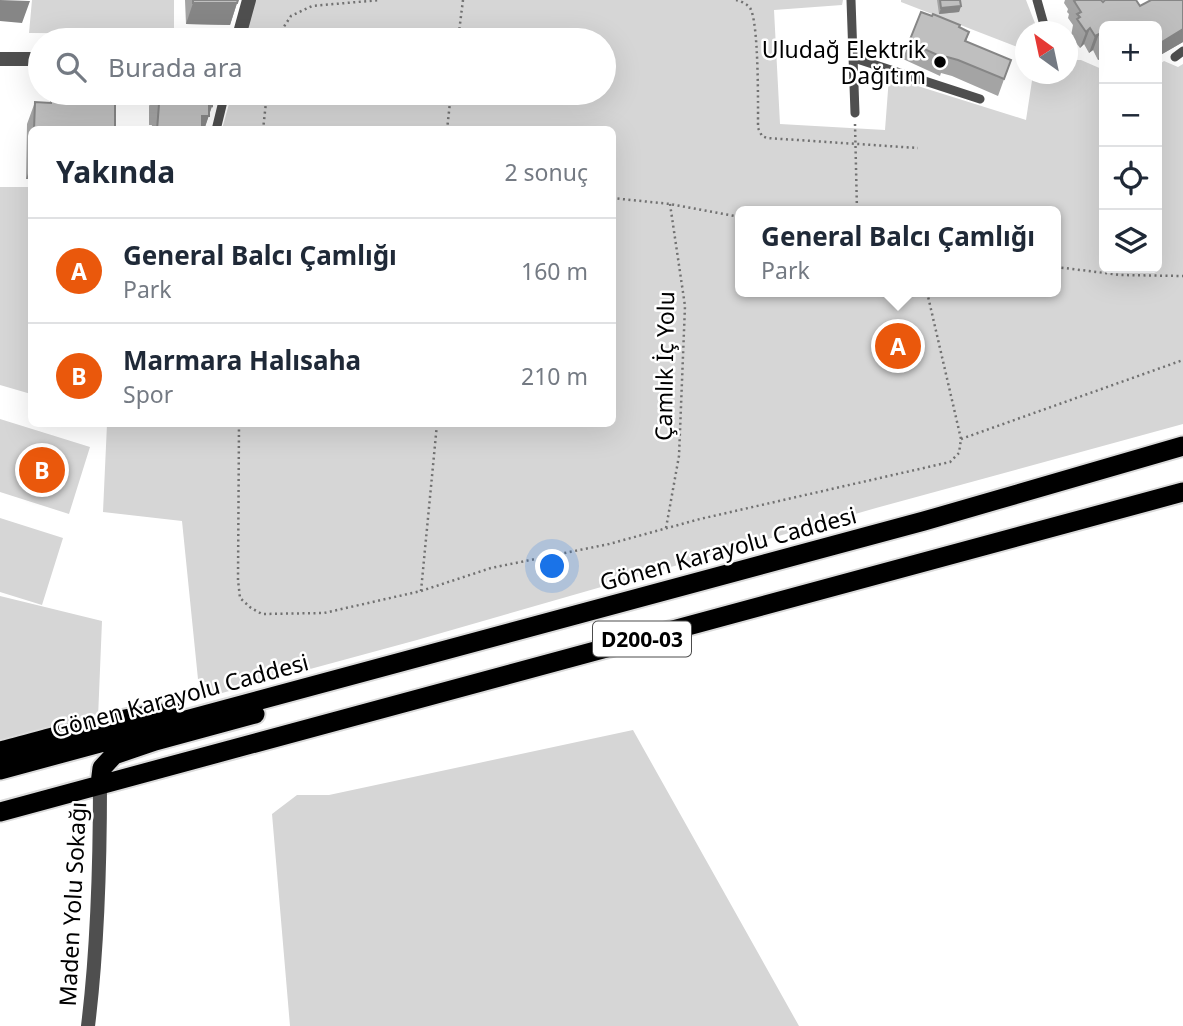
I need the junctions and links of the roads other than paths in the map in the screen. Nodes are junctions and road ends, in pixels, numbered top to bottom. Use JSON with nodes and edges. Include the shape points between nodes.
{"nodes":[{"id":1,"x":249,"y":0,"type":"edge"},
{"id":2,"x":851,"y":0,"type":"edge"},
{"id":3,"x":1037,"y":0,"type":"edge"},
{"id":4,"x":1043,"y":21,"type":"edge"},
{"id":5,"x":241,"y":28,"type":"edge"},
{"id":6,"x":854,"y":58,"type":"junction"},
{"id":7,"x":0,"y":59,"type":"edge"},
{"id":8,"x":28,"y":59,"type":"edge"},
{"id":9,"x":980,"y":99,"type":"dead end"},
{"id":10,"x":222,"y":105,"type":"edge"},
{"id":11,"x":855,"y":113,"type":"road end"},
{"id":12,"x":217,"y":126,"type":"edge"},
{"id":13,"x":1183,"y":446,"type":"edge"},
{"id":14,"x":1183,"y":492,"type":"edge"},
{"id":15,"x":475,"y":641,"type":"junction"},
{"id":16,"x":222,"y":709,"type":"junction"},
{"id":17,"x":0,"y":751,"type":"edge"},
{"id":18,"x":56,"y":754,"type":"junction"},
{"id":19,"x":0,"y":770,"type":"edge"},
{"id":20,"x":100,"y":784,"type":"junction"},
{"id":21,"x":0,"y":812,"type":"edge"},
{"id":22,"x":88,"y":1026,"type":"edge"}],
"edges":[{"from":1,"to":5,"type":"street"},
{"from":2,"to":6,"type":"lane"},
{"from":3,"to":4,"type":"lane"},
{"from":6,"to":9,"type":"lane"},
{"from":6,"to":11,"type":"lane"},
{"from":7,"to":8,"type":"street"},
{"from":10,"to":12,"type":"lane"},
{"from":13,"to":15,"type":"highway","name":"Gönen Karayolu Caddesi","number":"D200-03","via":[[924,521]]},
{"from":14,"to":20,"type":"highway","number":"D200-03"},
{"from":15,"to":16,"type":"highway","name":"Gönen Karayolu Caddesi","number":"D200-03"},
{"from":15,"to":20,"type":"highway","via":[[405,673],[114,755],[102,768]]},
{"from":16,"to":17,"type":"highway","via":[[158,713]]},
{"from":16,"to":18,"type":"highway","name":"Gönen Karayolu Caddesi","number":"D200-03"},
{"from":18,"to":19,"type":"highway","name":"Gönen Karayolu Caddesi","number":"D200-03"},
{"from":18,"to":20,"type":"highway","via":[[91,756]]},
{"from":20,"to":21,"type":"highway","number":"D200-03"},
{"from":20,"to":22,"type":"street","name":"Maden Yolu Sokağı","via":[[100,885]]}]}
